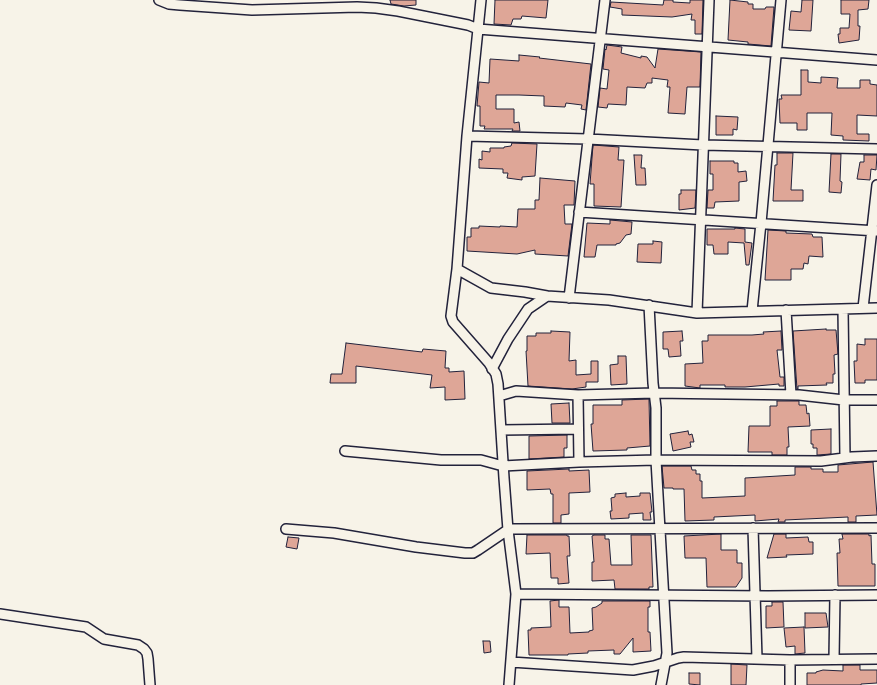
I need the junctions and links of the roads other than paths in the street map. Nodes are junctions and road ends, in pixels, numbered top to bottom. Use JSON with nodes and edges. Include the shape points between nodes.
{"nodes":[{"id":1,"x":159,"y":0,"type":"edge"},
{"id":2,"x":481,"y":0,"type":"edge"},
{"id":3,"x":605,"y":0,"type":"edge"},
{"id":4,"x":709,"y":0,"type":"edge"},
{"id":5,"x":781,"y":0,"type":"edge"},
{"id":6,"x":366,"y":4,"type":"edge"},
{"id":7,"x":478,"y":29,"type":"junction"},
{"id":8,"x":601,"y":38,"type":"junction"},
{"id":9,"x":707,"y":46,"type":"junction"},
{"id":10,"x":776,"y":51,"type":"junction"},
{"id":11,"x":877,"y":60,"type":"edge"},
{"id":12,"x":467,"y":136,"type":"junction"},
{"id":13,"x":588,"y":139,"type":"junction"},
{"id":14,"x":703,"y":144,"type":"junction"},
{"id":15,"x":768,"y":146,"type":"junction"},
{"id":16,"x":877,"y":149,"type":"edge"},
{"id":17,"x":877,"y":185,"type":"edge"},
{"id":18,"x":579,"y":212,"type":"junction"},
{"id":19,"x":700,"y":219,"type":"junction"},
{"id":20,"x":762,"y":223,"type":"junction"},
{"id":21,"x":875,"y":231,"type":"edge"},
{"id":22,"x":457,"y":269,"type":"junction"},
{"id":23,"x":547,"y":296,"type":"junction"},
{"id":24,"x":569,"y":298,"type":"junction"},
{"id":25,"x":650,"y":305,"type":"junction"},
{"id":26,"x":863,"y":308,"type":"junction"},
{"id":27,"x":877,"y":308,"type":"edge"},
{"id":28,"x":843,"y":309,"type":"junction"},
{"id":29,"x":786,"y":310,"type":"junction"},
{"id":30,"x":752,"y":311,"type":"junction"},
{"id":31,"x":697,"y":313,"type":"junction"},
{"id":32,"x":492,"y":368,"type":"junction"},
{"id":33,"x":654,"y":394,"type":"junction"},
{"id":34,"x":578,"y":395,"type":"junction"},
{"id":35,"x":499,"y":396,"type":"junction"},
{"id":36,"x":791,"y":396,"type":"junction"},
{"id":37,"x":844,"y":400,"type":"junction"},
{"id":38,"x":877,"y":400,"type":"edge"},
{"id":39,"x":578,"y":429,"type":"junction"},
{"id":40,"x":501,"y":430,"type":"junction"},
{"id":41,"x":345,"y":451,"type":"dead end"},
{"id":42,"x":877,"y":456,"type":"edge"},
{"id":43,"x":845,"y":458,"type":"junction"},
{"id":44,"x":656,"y":460,"type":"junction"},
{"id":45,"x":579,"y":462,"type":"junction"},
{"id":46,"x":503,"y":466,"type":"junction"},
{"id":47,"x":660,"y":528,"type":"junction"},
{"id":48,"x":753,"y":528,"type":"junction"},
{"id":49,"x":877,"y":528,"type":"edge"},
{"id":50,"x":286,"y":529,"type":"dead end"},
{"id":51,"x":508,"y":530,"type":"junction"},
{"id":52,"x":516,"y":594,"type":"junction"},
{"id":53,"x":663,"y":595,"type":"junction"},
{"id":54,"x":835,"y":595,"type":"junction"},
{"id":55,"x":877,"y":595,"type":"edge"},
{"id":56,"x":754,"y":596,"type":"junction"},
{"id":57,"x":0,"y":614,"type":"edge"},
{"id":58,"x":757,"y":659,"type":"junction"},
{"id":59,"x":834,"y":659,"type":"junction"},
{"id":60,"x":877,"y":659,"type":"edge"},
{"id":61,"x":790,"y":660,"type":"junction"},
{"id":62,"x":511,"y":662,"type":"junction"},
{"id":63,"x":666,"y":663,"type":"junction"},
{"id":64,"x":150,"y":685,"type":"edge"},
{"id":65,"x":509,"y":685,"type":"edge"},
{"id":66,"x":661,"y":685,"type":"edge"},
{"id":67,"x":790,"y":685,"type":"edge"}],
"edges":[{"from":1,"to":6,"type":"street","via":[[169,4],[252,10]]},
{"from":2,"to":7,"type":"street"},
{"from":3,"to":8,"type":"street"},
{"from":4,"to":9,"type":"street"},
{"from":5,"to":10,"type":"street"},
{"from":6,"to":7,"type":"street"},
{"from":7,"to":8,"type":"street"},
{"from":7,"to":12,"type":"street"},
{"from":8,"to":9,"type":"street"},
{"from":8,"to":13,"type":"street"},
{"from":9,"to":10,"type":"street"},
{"from":9,"to":14,"type":"street"},
{"from":10,"to":11,"type":"street"},
{"from":10,"to":15,"type":"street"},
{"from":12,"to":13,"type":"street"},
{"from":12,"to":22,"type":"street"},
{"from":13,"to":14,"type":"street"},
{"from":13,"to":18,"type":"street"},
{"from":14,"to":15,"type":"street"},
{"from":14,"to":19,"type":"street"},
{"from":15,"to":16,"type":"street"},
{"from":15,"to":20,"type":"street"},
{"from":17,"to":21,"type":"street"},
{"from":18,"to":19,"type":"street"},
{"from":18,"to":24,"type":"street"},
{"from":19,"to":20,"type":"street"},
{"from":19,"to":31,"type":"street"},
{"from":20,"to":21,"type":"street"},
{"from":20,"to":30,"type":"street"},
{"from":21,"to":26,"type":"street"},
{"from":22,"to":23,"type":"street","via":[[491,288]]},
{"from":22,"to":32,"type":"street","via":[[452,322]]},
{"from":23,"to":24,"type":"street"},
{"from":23,"to":32,"type":"street","via":[[528,309]]},
{"from":24,"to":25,"type":"street"},
{"from":25,"to":31,"type":"street"},
{"from":25,"to":33,"type":"street"},
{"from":26,"to":27,"type":"street"},
{"from":26,"to":28,"type":"street"},
{"from":28,"to":29,"type":"street"},
{"from":28,"to":37,"type":"street"},
{"from":29,"to":30,"type":"street"},
{"from":29,"to":36,"type":"street"},
{"from":30,"to":31,"type":"street"},
{"from":32,"to":35,"type":"street","via":[[496,374]]},
{"from":33,"to":34,"type":"street"},
{"from":33,"to":36,"type":"street"},
{"from":33,"to":44,"type":"street"},
{"from":34,"to":35,"type":"street","via":[[516,391]]},
{"from":34,"to":39,"type":"street"},
{"from":35,"to":40,"type":"street"},
{"from":36,"to":37,"type":"street"},
{"from":37,"to":38,"type":"street"},
{"from":37,"to":43,"type":"street"},
{"from":39,"to":40,"type":"street"},
{"from":39,"to":45,"type":"street"},
{"from":40,"to":46,"type":"street"},
{"from":41,"to":46,"type":"street","via":[[441,460],[481,460]]},
{"from":42,"to":43,"type":"street"},
{"from":43,"to":44,"type":"street"},
{"from":44,"to":45,"type":"street"},
{"from":44,"to":47,"type":"street"},
{"from":45,"to":46,"type":"street"},
{"from":46,"to":51,"type":"street"},
{"from":47,"to":48,"type":"street"},
{"from":47,"to":51,"type":"street"},
{"from":47,"to":53,"type":"street"},
{"from":48,"to":49,"type":"street"},
{"from":48,"to":56,"type":"street"},
{"from":50,"to":51,"type":"street","via":[[334,533],[465,553],[473,553]]},
{"from":51,"to":52,"type":"street"},
{"from":52,"to":53,"type":"street"},
{"from":52,"to":62,"type":"street"},
{"from":53,"to":56,"type":"street"},
{"from":53,"to":63,"type":"street"},
{"from":54,"to":55,"type":"street"},
{"from":54,"to":56,"type":"street"},
{"from":54,"to":59,"type":"street"},
{"from":56,"to":58,"type":"street"},
{"from":57,"to":64,"type":"street","via":[[86,627],[104,639],[138,645],[147,653]]},
{"from":58,"to":61,"type":"street"},
{"from":58,"to":63,"type":"street","via":[[684,657]]},
{"from":59,"to":60,"type":"street"},
{"from":59,"to":61,"type":"street"},
{"from":61,"to":67,"type":"street"},
{"from":62,"to":63,"type":"street","via":[[633,670]]},
{"from":62,"to":65,"type":"street"},
{"from":63,"to":66,"type":"street"}]}
